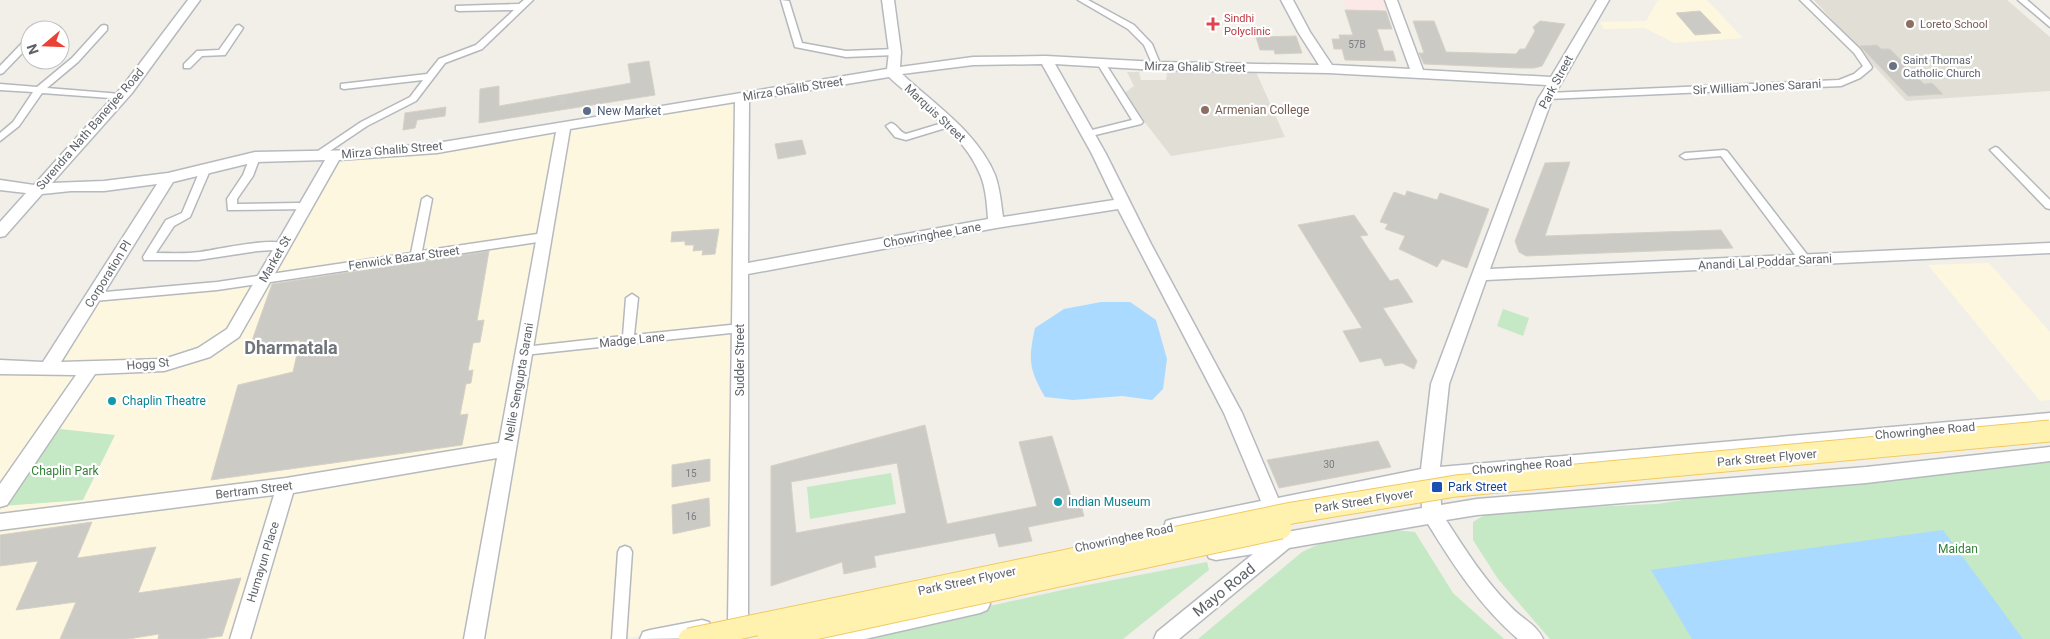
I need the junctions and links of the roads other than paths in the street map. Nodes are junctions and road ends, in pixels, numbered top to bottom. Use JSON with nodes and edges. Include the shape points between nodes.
{"nodes":[{"id":1,"x":194,"y":0,"type":"edge"},
{"id":2,"x":529,"y":0,"type":"edge"},
{"id":3,"x":888,"y":0,"type":"edge"},
{"id":4,"x":1082,"y":0,"type":"edge"},
{"id":5,"x":1287,"y":0,"type":"edge"},
{"id":6,"x":1390,"y":0,"type":"edge"},
{"id":7,"x":1603,"y":0,"type":"edge"},
{"id":8,"x":1804,"y":0,"type":"edge"},
{"id":9,"x":2022,"y":0,"type":"edge"},
{"id":10,"x":786,"y":1,"type":"dead end"},
{"id":11,"x":521,"y":7,"type":"junction"},
{"id":12,"x":459,"y":8,"type":"dead end"},
{"id":13,"x":2050,"y":11,"type":"edge"},
{"id":14,"x":2036,"y":12,"type":"junction"},
{"id":15,"x":2050,"y":24,"type":"edge"},
{"id":16,"x":104,"y":28,"type":"dead end"},
{"id":17,"x":240,"y":28,"type":"dead end"},
{"id":18,"x":20,"y":50,"type":"edge"},
{"id":19,"x":895,"y":52,"type":"junction"},
{"id":20,"x":1046,"y":60,"type":"junction"},
{"id":21,"x":1101,"y":63,"type":"junction"},
{"id":22,"x":187,"y":66,"type":"dead end"},
{"id":23,"x":1157,"y":66,"type":"junction"},
{"id":24,"x":1328,"y":69,"type":"junction"},
{"id":25,"x":0,"y":71,"type":"edge"},
{"id":26,"x":893,"y":73,"type":"junction"},
{"id":27,"x":1418,"y":74,"type":"junction"},
{"id":28,"x":428,"y":78,"type":"junction"},
{"id":29,"x":1555,"y":81,"type":"junction"},
{"id":30,"x":344,"y":86,"type":"dead end"},
{"id":31,"x":0,"y":87,"type":"edge"},
{"id":32,"x":40,"y":89,"type":"junction"},
{"id":33,"x":1548,"y":96,"type":"junction"},
{"id":34,"x":121,"y":97,"type":"junction"},
{"id":35,"x":742,"y":97,"type":"junction"},
{"id":36,"x":948,"y":124,"type":"junction"},
{"id":37,"x":564,"y":126,"type":"junction"},
{"id":38,"x":891,"y":126,"type":"dead end"},
{"id":39,"x":1087,"y":134,"type":"junction"},
{"id":40,"x":0,"y":138,"type":"edge"},
{"id":41,"x":1995,"y":150,"type":"dead end"},
{"id":42,"x":318,"y":155,"type":"junction"},
{"id":43,"x":335,"y":155,"type":"junction"},
{"id":44,"x":1685,"y":156,"type":"dead end"},
{"id":45,"x":255,"y":157,"type":"junction"},
{"id":46,"x":206,"y":168,"type":"junction"},
{"id":47,"x":168,"y":178,"type":"junction"},
{"id":48,"x":0,"y":185,"type":"edge"},
{"id":49,"x":36,"y":190,"type":"junction"},
{"id":50,"x":427,"y":199,"type":"dead end"},
{"id":51,"x":1124,"y":203,"type":"junction"},
{"id":52,"x":2050,"y":206,"type":"edge"},
{"id":53,"x":305,"y":207,"type":"junction"},
{"id":54,"x":996,"y":223,"type":"junction"},
{"id":55,"x":0,"y":232,"type":"edge"},
{"id":56,"x":544,"y":237,"type":"junction"},
{"id":57,"x":283,"y":246,"type":"junction"},
{"id":58,"x":2050,"y":248,"type":"edge"},
{"id":59,"x":416,"y":256,"type":"junction"},
{"id":60,"x":1805,"y":260,"type":"junction"},
{"id":61,"x":741,"y":270,"type":"junction"},
{"id":62,"x":1481,"y":275,"type":"junction"},
{"id":63,"x":264,"y":279,"type":"junction"},
{"id":64,"x":94,"y":297,"type":"junction"},
{"id":65,"x":632,"y":298,"type":"dead end"},
{"id":66,"x":740,"y":328,"type":"junction"},
{"id":67,"x":628,"y":341,"type":"junction"},
{"id":68,"x":524,"y":351,"type":"junction"},
{"id":69,"x":204,"y":353,"type":"joint"},
{"id":70,"x":0,"y":367,"type":"edge"},
{"id":71,"x":90,"y":368,"type":"junction"},
{"id":72,"x":48,"y":369,"type":"junction"},
{"id":73,"x":2050,"y":420,"type":"edge"},
{"id":74,"x":2050,"y":431,"type":"edge"},
{"id":75,"x":2050,"y":443,"type":"edge"},
{"id":76,"x":1730,"y":447,"type":"junction"},
{"id":77,"x":508,"y":449,"type":"junction"},
{"id":78,"x":2050,"y":454,"type":"edge"},
{"id":79,"x":1430,"y":475,"type":"junction"},
{"id":80,"x":1751,"y":484,"type":"junction"},
{"id":81,"x":286,"y":486,"type":"junction"},
{"id":82,"x":0,"y":499,"type":"edge"},
{"id":83,"x":1273,"y":506,"type":"junction"},
{"id":84,"x":1432,"y":514,"type":"junction"},
{"id":85,"x":0,"y":522,"type":"edge"},
{"id":86,"x":1284,"y":541,"type":"junction"},
{"id":87,"x":625,"y":552,"type":"dead end"},
{"id":88,"x":738,"y":622,"type":"junction"},
{"id":89,"x":240,"y":639,"type":"edge"},
{"id":90,"x":474,"y":639,"type":"edge"},
{"id":91,"x":619,"y":639,"type":"edge"},
{"id":92,"x":650,"y":639,"type":"edge"},
{"id":93,"x":689,"y":639,"type":"edge"},
{"id":94,"x":768,"y":639,"type":"edge"},
{"id":95,"x":823,"y":639,"type":"edge"},
{"id":96,"x":1164,"y":639,"type":"edge"},
{"id":97,"x":1533,"y":639,"type":"edge"}],
"edges":[{"from":1,"to":34,"type":"main road","name":"Surendra Nath Banerjee Road"},
{"from":2,"to":11,"type":"street"},
{"from":3,"to":19,"type":"main road","name":"Marquis Street"},
{"from":4,"to":23,"type":"street","via":[[1131,27],[1148,44]]},
{"from":5,"to":24,"type":"main road"},
{"from":6,"to":27,"type":"main road"},
{"from":7,"to":29,"type":"main road","name":"Park Street"},
{"from":8,"to":33,"type":"street","name":"Sir William Jones Sarani","via":[[1857,52],[1868,68],[1841,83]]},
{"from":9,"to":14,"type":"street"},
{"from":10,"to":19,"type":"street","via":[[798,45],[846,54]]},
{"from":11,"to":12,"type":"street"},
{"from":11,"to":28,"type":"street","via":[[479,47],[442,61]]},
{"from":13,"to":14,"type":"street"},
{"from":14,"to":15,"type":"street"},
{"from":16,"to":32,"type":"street","via":[[75,60]]},
{"from":17,"to":22,"type":"street","via":[[222,53],[200,53]]},
{"from":18,"to":25,"type":"street"},
{"from":19,"to":26,"type":"main road","name":"Marquis Street"},
{"from":20,"to":21,"type":"main road","name":"Mirza Ghalib Street"},
{"from":20,"to":26,"type":"main road","name":"Mirza Ghalib Street","via":[[973,61]]},
{"from":20,"to":39,"type":"main road"},
{"from":21,"to":23,"type":"main road","name":"Mirza Ghalib Street"},
{"from":21,"to":39,"type":"street","via":[[1138,122]]},
{"from":23,"to":24,"type":"main road","name":"Mirza Ghalib Street"},
{"from":24,"to":27,"type":"main road","name":"Mirza Ghalib Street"},
{"from":26,"to":35,"type":"main road","name":"Mirza Ghalib Street"},
{"from":26,"to":36,"type":"main road","name":"Marquis Street"},
{"from":27,"to":29,"type":"main road","name":"Mirza Ghalib Street"},
{"from":28,"to":30,"type":"street"},
{"from":28,"to":42,"type":"street","via":[[413,99],[364,124]]},
{"from":29,"to":33,"type":"main road","name":"Park Street"},
{"from":31,"to":32,"type":"street"},
{"from":32,"to":34,"type":"street","via":[[84,96]]},
{"from":32,"to":40,"type":"street","via":[[16,124]]},
{"from":33,"to":62,"type":"main road","name":"Park Street"},
{"from":34,"to":49,"type":"main road","name":"Surendra Nath Banerjee Road"},
{"from":35,"to":37,"type":"main road","name":"Mirza Ghalib Street"},
{"from":35,"to":61,"type":"main road","name":"Sudder Street"},
{"from":36,"to":38,"type":"street","via":[[906,136],[898,135]]},
{"from":36,"to":54,"type":"main road","name":"Marquis Street","via":[[967,141],[986,172]]},
{"from":37,"to":43,"type":"main road","name":"Mirza Ghalib Street","via":[[437,148]]},
{"from":37,"to":56,"type":"main road","name":"Nellie Sengupta Sarani"},
{"from":39,"to":51,"type":"main road"},
{"from":41,"to":52,"type":"street"},
{"from":42,"to":43,"type":"main road","name":"Mirza Ghalib Street"},
{"from":42,"to":45,"type":"main road","name":"Mirza Ghalib Street"},
{"from":43,"to":53,"type":"main road","name":"Market St"},
{"from":44,"to":60,"type":"street","via":[[1724,153]]},
{"from":45,"to":46,"type":"main road","name":"Mirza Ghalib Street"},
{"from":45,"to":53,"type":"street","via":[[248,176],[232,199],[232,208]]},
{"from":46,"to":47,"type":"main road","name":"Mirza Ghalib Street"},
{"from":46,"to":57,"type":"street","via":[[186,215],[170,223],[148,257],[198,256]]},
{"from":47,"to":49,"type":"main road","name":"Mirza Ghalib Street"},
{"from":47,"to":64,"type":"main road","name":"Corporation Pl"},
{"from":48,"to":49,"type":"main road","name":"Mirza Ghalib Street"},
{"from":49,"to":55,"type":"main road","name":"Surendra Nath Banerjee Road"},
{"from":50,"to":59,"type":"street"},
{"from":51,"to":54,"type":"main road","name":"Chowringhee Lane"},
{"from":51,"to":83,"type":"main road","via":[[1233,413]]},
{"from":53,"to":57,"type":"main road","name":"Market St"},
{"from":54,"to":61,"type":"main road","name":"Chowringhee Lane"},
{"from":56,"to":59,"type":"street","name":"Fenwick Bazar Street"},
{"from":56,"to":68,"type":"main road","name":"Nellie Sengupta Sarani"},
{"from":57,"to":63,"type":"main road","name":"Market St"},
{"from":58,"to":60,"type":"main road","name":"Anandi Lal Poddar Sarani"},
{"from":59,"to":63,"type":"street","name":"Fenwick Bazar Street"},
{"from":60,"to":62,"type":"main road","name":"Anandi Lal Poddar Sarani"},
{"from":61,"to":66,"type":"main road","name":"Sudder Street"},
{"from":62,"to":79,"type":"main road","name":"Park Street","via":[[1440,384]]},
{"from":63,"to":64,"type":"street","name":"Fenwick Bazar Street"},
{"from":63,"to":69,"type":"main road","name":"Market St","via":[[232,333]]},
{"from":64,"to":72,"type":"main road","name":"Corporation Pl"},
{"from":65,"to":67,"type":"street"},
{"from":66,"to":67,"type":"street","name":"Madge Lane"},
{"from":66,"to":88,"type":"main road","name":"Sudder Street"},
{"from":67,"to":68,"type":"street","name":"Madge Lane"},
{"from":68,"to":77,"type":"main road","name":"Nellie Sengupta Sarani"},
{"from":69,"to":71,"type":"main road","name":"Hogg St","via":[[164,365]]},
{"from":70,"to":72,"type":"main road"},
{"from":71,"to":72,"type":"main road","name":"Hogg St"},
{"from":71,"to":82,"type":"main road"},
{"from":73,"to":76,"type":"main road","name":"Chowringhee Road"},
{"from":74,"to":93,"type":"main road","name":"Park Street Flyover","bridge":true,"via":[[1456,486],[1382,496]]},
{"from":75,"to":94,"type":"main road","name":"Park Street Flyover","bridge":true,"via":[[1462,498],[1388,508],[1033,580]]},
{"from":76,"to":79,"type":"main road","name":"Chowringhee Road"},
{"from":76,"to":80,"type":"main road","via":[[1725,455],[1727,466],[1736,476]]},
{"from":77,"to":81,"type":"main road","name":"Bertram Street"},
{"from":77,"to":90,"type":"main road","name":"Nellie Sengupta Sarani"},
{"from":78,"to":80,"type":"main road","via":[[1866,475]]},
{"from":79,"to":83,"type":"main road","name":"Chowringhee Road"},
{"from":79,"to":84,"type":"main road","name":"Park Street"},
{"from":80,"to":84,"type":"main road","via":[[1478,507]]},
{"from":81,"to":85,"type":"main road","name":"Bertram Street"},
{"from":81,"to":89,"type":"main road","name":"Humayun Place"},
{"from":83,"to":86,"type":"main road"},
{"from":83,"to":88,"type":"main road","name":"Chowringhee Road"},
{"from":84,"to":86,"type":"main road"},
{"from":84,"to":97,"type":"main road","via":[[1471,575],[1504,614]]},
{"from":86,"to":95,"type":"main road","via":[[1106,576]]},
{"from":86,"to":96,"type":"main road","name":"Mayo Road"},
{"from":87,"to":91,"type":"street"},
{"from":88,"to":92,"type":"main road","name":"Chowringhee Road"}]}
